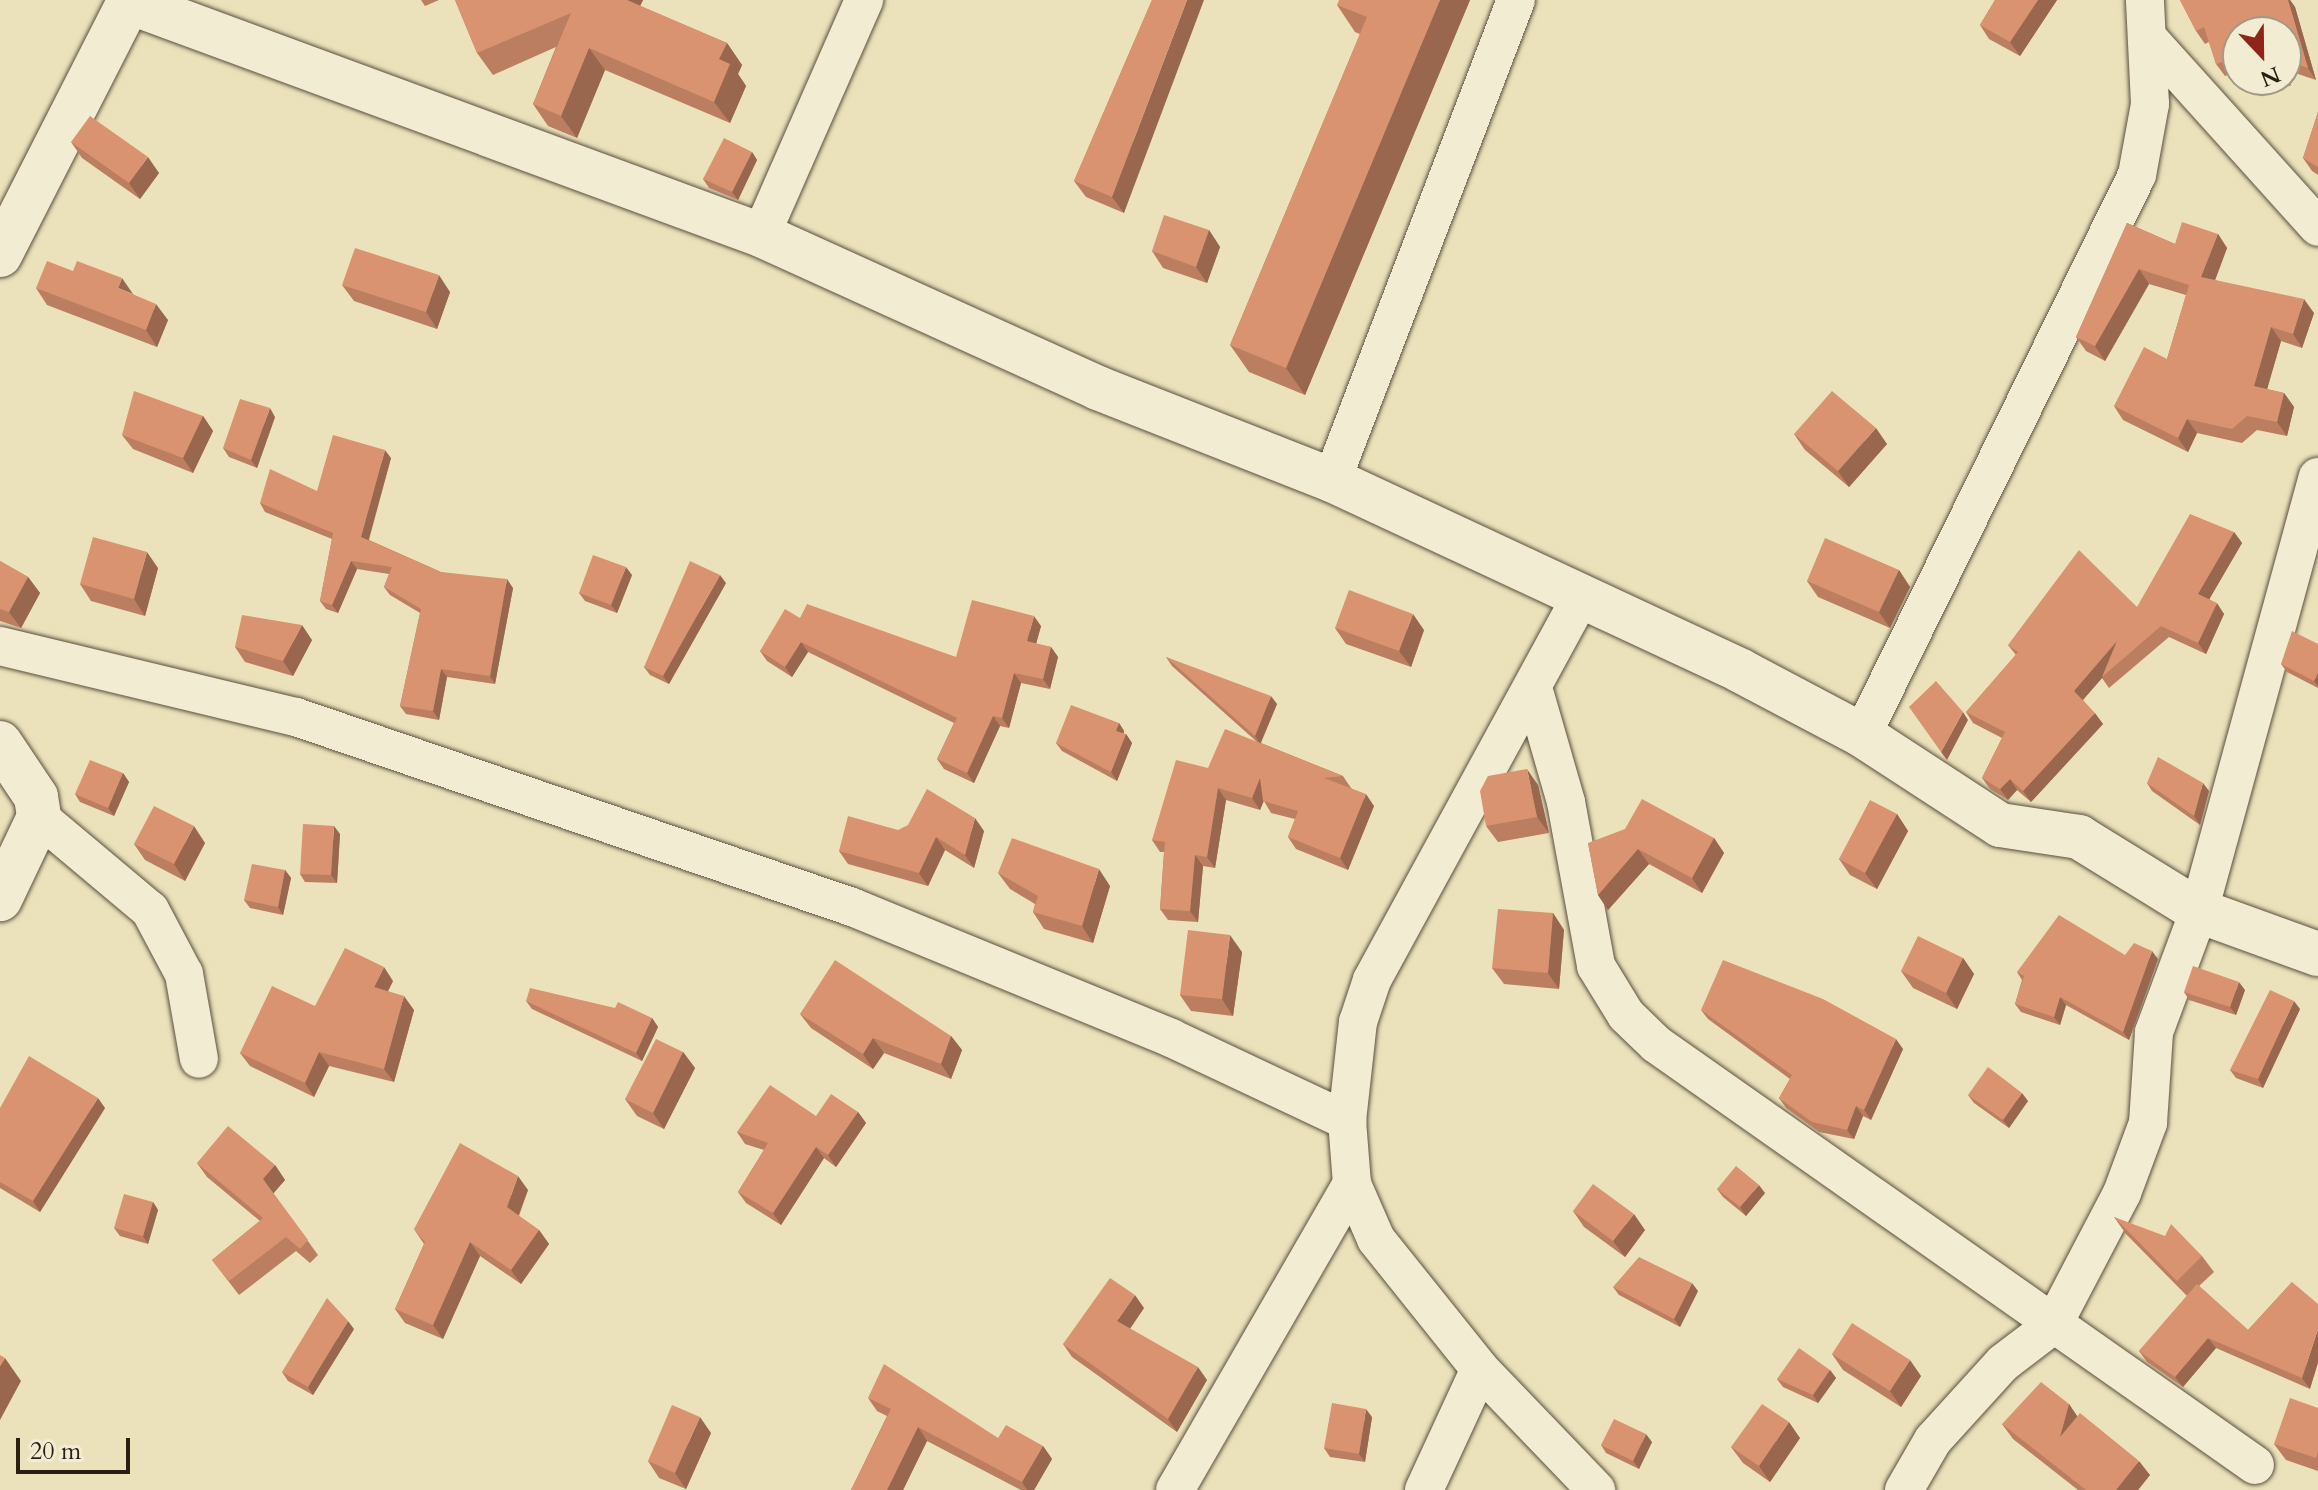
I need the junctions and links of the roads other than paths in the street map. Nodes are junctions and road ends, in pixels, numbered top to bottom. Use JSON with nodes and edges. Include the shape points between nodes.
{"nodes":[{"id":1,"x":864,"y":0,"type":"edge"},
{"id":2,"x":1516,"y":0,"type":"edge"},
{"id":3,"x":2145,"y":0,"type":"edge"},
{"id":4,"x":127,"y":1,"type":"edge"},
{"id":5,"x":2148,"y":38,"type":"junction"},
{"id":6,"x":2318,"y":227,"type":"edge"},
{"id":7,"x":761,"y":235,"type":"junction"},
{"id":8,"x":0,"y":255,"type":"edge"},
{"id":9,"x":2318,"y":477,"type":"edge"},
{"id":10,"x":1332,"y":480,"type":"junction"},
{"id":11,"x":1581,"y":597,"type":"junction"},
{"id":12,"x":0,"y":646,"type":"edge"},
{"id":13,"x":1534,"y":691,"type":"junction"},
{"id":14,"x":1862,"y":735,"type":"junction"},
{"id":15,"x":0,"y":743,"type":"edge"},
{"id":16,"x":39,"y":817,"type":"junction"},
{"id":17,"x":0,"y":899,"type":"edge"},
{"id":18,"x":2199,"y":911,"type":"junction"},
{"id":19,"x":2318,"y":954,"type":"edge"},
{"id":20,"x":199,"y":1059,"type":"dead end"},
{"id":21,"x":1347,"y":1121,"type":"junction"},
{"id":22,"x":1352,"y":1184,"type":"junction"},
{"id":23,"x":2053,"y":1325,"type":"junction"},
{"id":24,"x":1480,"y":1369,"type":"junction"},
{"id":25,"x":2255,"y":1465,"type":"dead end"},
{"id":26,"x":1175,"y":1490,"type":"edge"},
{"id":27,"x":1424,"y":1490,"type":"edge"},
{"id":28,"x":1596,"y":1490,"type":"edge"},
{"id":29,"x":1904,"y":1490,"type":"edge"}],
"edges":[{"from":1,"to":7,"type":"street"},
{"from":2,"to":10,"type":"street"},
{"from":3,"to":5,"type":"street"},
{"from":4,"to":7,"type":"street"},
{"from":4,"to":8,"type":"street"},
{"from":5,"to":6,"type":"street"},
{"from":5,"to":14,"type":"street","via":[[2150,104],[2137,175]]},
{"from":7,"to":10,"type":"street","via":[[1098,388]]},
{"from":9,"to":18,"type":"street"},
{"from":10,"to":11,"type":"street"},
{"from":11,"to":13,"type":"street"},
{"from":11,"to":14,"type":"street"},
{"from":12,"to":21,"type":"street","via":[[296,717],[852,907],[1185,1044]]},
{"from":13,"to":21,"type":"street","via":[[1372,980],[1358,1022]]},
{"from":13,"to":23,"type":"street","via":[[1566,802],[1596,966],[1626,1015],[1656,1044]]},
{"from":14,"to":18,"type":"street","via":[[2000,825],[2079,837]]},
{"from":15,"to":16,"type":"street","via":[[36,797]]},
{"from":16,"to":17,"type":"street"},
{"from":16,"to":20,"type":"street","via":[[150,910],[184,974]]},
{"from":18,"to":19,"type":"street"},
{"from":18,"to":23,"type":"street","via":[[2154,1032],[2148,1123],[2122,1193]]},
{"from":21,"to":22,"type":"street"},
{"from":22,"to":24,"type":"street","via":[[1376,1239]]},
{"from":22,"to":26,"type":"street"},
{"from":23,"to":25,"type":"street"},
{"from":23,"to":29,"type":"street","via":[[2003,1363],[1933,1440]]},
{"from":24,"to":27,"type":"street"},
{"from":24,"to":28,"type":"street"}]}
